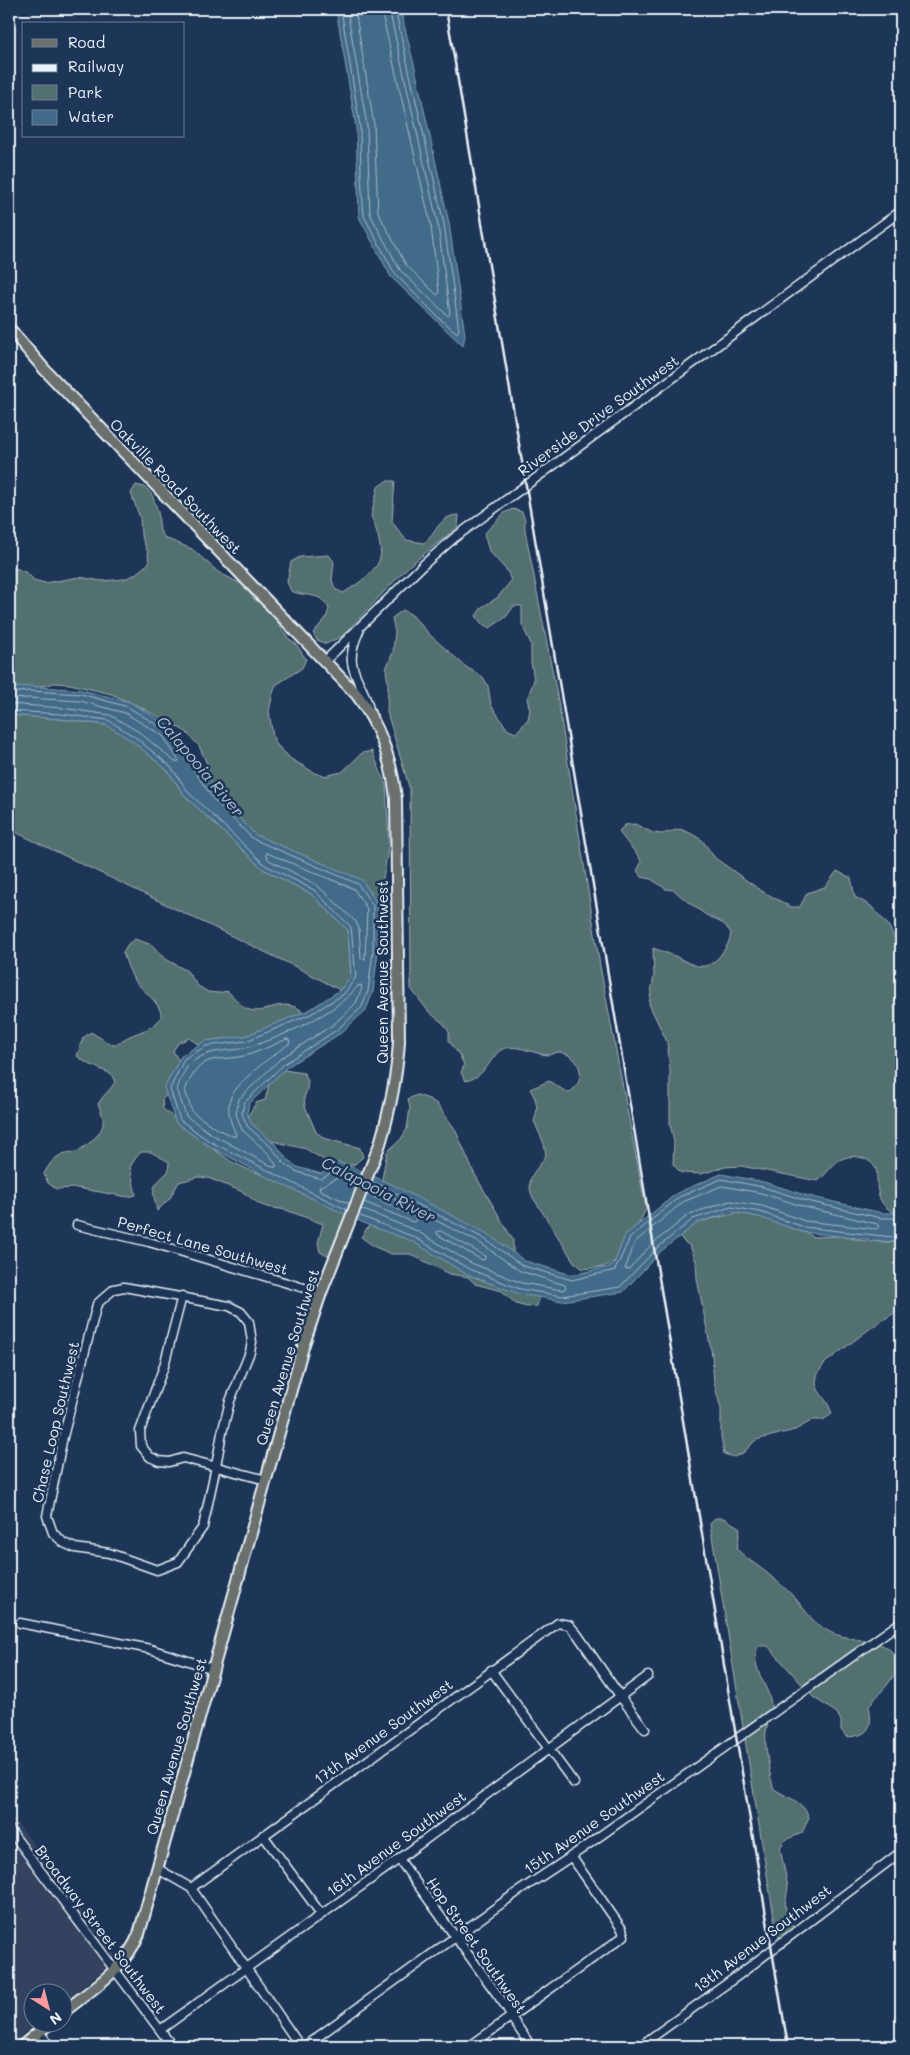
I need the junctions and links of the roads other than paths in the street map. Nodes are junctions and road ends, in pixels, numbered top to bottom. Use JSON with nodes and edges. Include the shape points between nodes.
{"nodes":[{"id":1,"x":901,"y":211,"type":"edge"},
{"id":2,"x":9,"y":328,"type":"edge"},
{"id":3,"x":362,"y":626,"type":"junction"},
{"id":4,"x":326,"y":660,"type":"junction"},
{"id":5,"x":371,"y":716,"type":"junction"},
{"id":6,"x":77,"y":1225,"type":"dead end"},
{"id":7,"x":320,"y":1293,"type":"junction"},
{"id":8,"x":182,"y":1296,"type":"junction"},
{"id":9,"x":216,"y":1466,"type":"junction"},
{"id":10,"x":266,"y":1480,"type":"junction"},
{"id":11,"x":901,"y":1622,"type":"edge"},
{"id":12,"x":20,"y":1623,"type":"dead end"},
{"id":13,"x":214,"y":1669,"type":"junction"},
{"id":14,"x":491,"y":1670,"type":"junction"},
{"id":15,"x":648,"y":1676,"type":"dead end"},
{"id":16,"x":620,"y":1696,"type":"junction"},
{"id":17,"x":645,"y":1729,"type":"dead end"},
{"id":18,"x":548,"y":1749,"type":"junction"},
{"id":19,"x":574,"y":1783,"type":"dead end"},
{"id":20,"x":9,"y":1828,"type":"edge"},
{"id":21,"x":264,"y":1835,"type":"junction"},
{"id":22,"x":901,"y":1852,"type":"edge"},
{"id":23,"x":571,"y":1856,"type":"junction"},
{"id":24,"x":399,"y":1859,"type":"junction"},
{"id":25,"x":158,"y":1869,"type":"junction"},
{"id":26,"x":191,"y":1888,"type":"junction"},
{"id":27,"x":321,"y":1914,"type":"junction"},
{"id":28,"x":457,"y":1937,"type":"junction"},
{"id":29,"x":246,"y":1967,"type":"junction"},
{"id":30,"x":114,"y":1970,"type":"junction"},
{"id":31,"x":72,"y":2005,"type":"edge"},
{"id":32,"x":511,"y":2017,"type":"junction"},
{"id":33,"x":160,"y":2030,"type":"junction"},
{"id":34,"x":39,"y":2032,"type":"joint"},
{"id":35,"x":22,"y":2046,"type":"edge"},
{"id":36,"x":50,"y":2046,"type":"edge"},
{"id":37,"x":172,"y":2046,"type":"edge"},
{"id":38,"x":300,"y":2046,"type":"edge"},
{"id":39,"x":305,"y":2046,"type":"edge"},
{"id":40,"x":470,"y":2046,"type":"edge"},
{"id":41,"x":531,"y":2046,"type":"edge"},
{"id":42,"x":640,"y":2046,"type":"edge"}],
"edges":[{"from":1,"to":3,"type":"street","name":"Riverside Drive Southwest","via":[[473,524],[423,565]]},
{"from":2,"to":4,"type":"main road","name":"Oakville Road Southwest","via":[[45,370]]},
{"from":3,"to":4,"type":"street","name":"Riverside Drive Southwest"},
{"from":3,"to":5,"type":"street","via":[[354,643],[351,661]]},
{"from":4,"to":5,"type":"main road","name":"Queen Avenue Southwest"},
{"from":5,"to":7,"type":"main road","name":"Queen Avenue Southwest","via":[[391,766],[396,799],[398,1055],[387,1119]]},
{"from":6,"to":7,"type":"street","name":"Perfect Lane Southwest","via":[[148,1242]]},
{"from":7,"to":10,"type":"main road","name":"Queen Avenue Southwest"},
{"from":8,"to":9,"type":"street","name":"Chase Loop Southwest","via":[[229,1306],[241,1312],[252,1332],[250,1352],[230,1401]]},
{"from":8,"to":9,"type":"street","via":[[164,1366],[140,1430],[142,1446],[159,1461],[183,1458]]},
{"from":8,"to":9,"type":"street","name":"Chase Loop Southwest","via":[[124,1287],[114,1289],[97,1304],[47,1516],[53,1533],[75,1548],[109,1553],[157,1570],[168,1567],[178,1562],[203,1527]]},
{"from":9,"to":10,"type":"street"},
{"from":10,"to":13,"type":"main road","name":"Queen Avenue Southwest"},
{"from":11,"to":23,"type":"street","name":"15th Avenue Southwest"},
{"from":12,"to":13,"type":"street","via":[[150,1649]]},
{"from":13,"to":25,"type":"main road","name":"Queen Avenue Southwest"},
{"from":14,"to":16,"type":"street","name":"17th Avenue Southwest","via":[[558,1623],[568,1625],[590,1650]]},
{"from":14,"to":18,"type":"street"},
{"from":14,"to":21,"type":"street","name":"17th Avenue Southwest"},
{"from":15,"to":16,"type":"street","name":"16th Avenue Southwest"},
{"from":16,"to":17,"type":"street","name":"17th Avenue Southwest"},
{"from":16,"to":18,"type":"street","name":"16th Avenue Southwest"},
{"from":18,"to":19,"type":"street"},
{"from":18,"to":24,"type":"street","name":"16th Avenue Southwest"},
{"from":20,"to":30,"type":"street","name":"Broadway Street Southwest"},
{"from":21,"to":26,"type":"street","name":"17th Avenue Southwest"},
{"from":21,"to":27,"type":"street"},
{"from":22,"to":42,"type":"street","name":"13th Avenue Southwest"},
{"from":23,"to":28,"type":"street","name":"15th Avenue Southwest"},
{"from":23,"to":32,"type":"street","via":[[624,1936]]},
{"from":24,"to":27,"type":"street","name":"16th Avenue Southwest"},
{"from":24,"to":28,"type":"street","name":"Hop Street Southwest"},
{"from":25,"to":26,"type":"street"},
{"from":25,"to":30,"type":"main road","name":"Queen Avenue Southwest","via":[[136,1942]]},
{"from":26,"to":29,"type":"street"},
{"from":27,"to":29,"type":"street","name":"16th Avenue Southwest"},
{"from":28,"to":32,"type":"street","name":"Hop Street Southwest"},
{"from":28,"to":39,"type":"street","name":"15th Avenue Southwest"},
{"from":29,"to":33,"type":"street","name":"16th Avenue Southwest"},
{"from":29,"to":38,"type":"street"},
{"from":30,"to":31,"type":"main road","name":"Queen Avenue Southwest"},
{"from":30,"to":33,"type":"street","name":"Broadway Street Southwest"},
{"from":32,"to":40,"type":"street"},
{"from":32,"to":41,"type":"street","name":"Hop Street Southwest"},
{"from":33,"to":37,"type":"street","name":"Broadway Street Southwest"},
{"from":34,"to":35,"type":"main road"},
{"from":34,"to":36,"type":"street"}]}
